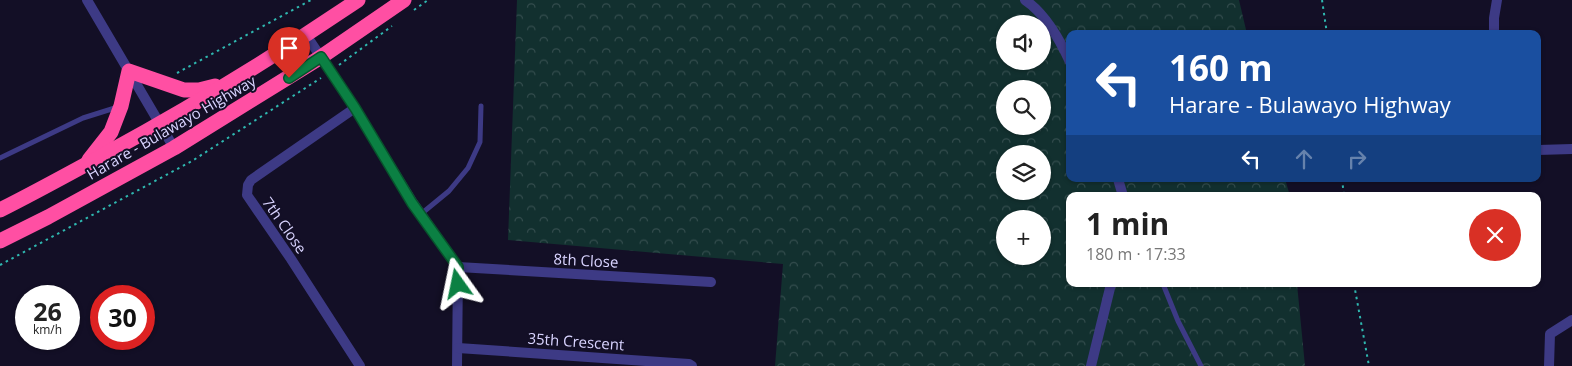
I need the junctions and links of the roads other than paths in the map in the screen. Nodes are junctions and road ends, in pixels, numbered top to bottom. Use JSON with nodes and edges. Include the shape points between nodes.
{"nodes":[{"id":1,"x":87,"y":0,"type":"edge"},
{"id":2,"x":358,"y":0,"type":"edge"},
{"id":3,"x":1024,"y":0,"type":"edge"},
{"id":4,"x":1497,"y":0,"type":"edge"},
{"id":5,"x":406,"y":7,"type":"edge"},
{"id":6,"x":1494,"y":30,"type":"edge"},
{"id":7,"x":306,"y":35,"type":"junction"},
{"id":8,"x":1066,"y":53,"type":"edge"},
{"id":9,"x":321,"y":57,"type":"junction"},
{"id":10,"x":129,"y":71,"type":"junction"},
{"id":11,"x":227,"y":84,"type":"junction"},
{"id":12,"x":121,"y":106,"type":"junction"},
{"id":13,"x":481,"y":106,"type":"dead end"},
{"id":14,"x":355,"y":108,"type":"junction"},
{"id":15,"x":160,"y":124,"type":"junction"},
{"id":16,"x":174,"y":148,"type":"junction"},
{"id":17,"x":1572,"y":149,"type":"edge"},
{"id":18,"x":1541,"y":150,"type":"edge"},
{"id":19,"x":0,"y":158,"type":"edge"},
{"id":20,"x":85,"y":165,"type":"junction"},
{"id":21,"x":0,"y":210,"type":"edge"},
{"id":22,"x":420,"y":214,"type":"junction"},
{"id":23,"x":0,"y":241,"type":"edge"},
{"id":24,"x":458,"y":267,"type":"junction"},
{"id":25,"x":711,"y":282,"type":"dead end"},
{"id":26,"x":1110,"y":287,"type":"edge"},
{"id":27,"x":1164,"y":287,"type":"edge"},
{"id":28,"x":1572,"y":320,"type":"edge"},
{"id":29,"x":458,"y":348,"type":"junction"},
{"id":30,"x":1196,"y":359,"type":"junction"},
{"id":31,"x":360,"y":366,"type":"edge"},
{"id":32,"x":457,"y":366,"type":"edge"},
{"id":33,"x":692,"y":366,"type":"edge"},
{"id":34,"x":1091,"y":366,"type":"edge"},
{"id":35,"x":1197,"y":366,"type":"edge"},
{"id":36,"x":1201,"y":366,"type":"edge"},
{"id":37,"x":1549,"y":366,"type":"edge"}],
"edges":[{"from":1,"to":10,"type":"street"},
{"from":2,"to":7,"type":"highway","name":"Harare - Bulawayo Highway"},
{"from":3,"to":8,"type":"street","via":[[1043,18]]},
{"from":4,"to":6,"type":"street"},
{"from":5,"to":9,"type":"highway","name":"Harare - Bulawayo Highway"},
{"from":7,"to":9,"type":"street"},
{"from":7,"to":11,"type":"highway","name":"Harare - Bulawayo Highway"},
{"from":9,"to":14,"type":"street"},
{"from":9,"to":16,"type":"highway","name":"Harare - Bulawayo Highway"},
{"from":10,"to":11,"type":"highway","via":[[184,90]]},
{"from":10,"to":12,"type":"highway"},
{"from":10,"to":15,"type":"street"},
{"from":11,"to":15,"type":"highway","name":"Harare - Bulawayo Highway"},
{"from":12,"to":19,"type":"lane","via":[[83,118]]},
{"from":12,"to":20,"type":"highway","via":[[110,132]]},
{"from":13,"to":22,"type":"lane","via":[[480,142],[468,168],[449,191]]},
{"from":14,"to":22,"type":"street"},
{"from":14,"to":31,"type":"street","name":"7th Close","via":[[251,180],[246,190]]},
{"from":15,"to":16,"type":"street"},
{"from":15,"to":20,"type":"highway","name":"Harare - Bulawayo Highway"},
{"from":16,"to":23,"type":"highway","name":"Harare - Bulawayo Highway"},
{"from":17,"to":18,"type":"street"},
{"from":20,"to":21,"type":"highway","name":"Harare - Bulawayo Highway"},
{"from":22,"to":24,"type":"street"},
{"from":24,"to":25,"type":"street","name":"8th Close"},
{"from":24,"to":29,"type":"street"},
{"from":26,"to":34,"type":"street"},
{"from":27,"to":30,"type":"lane"},
{"from":28,"to":37,"type":"street","via":[[1550,334]]},
{"from":29,"to":32,"type":"street"},
{"from":29,"to":33,"type":"street","name":"35th Crescent"},
{"from":30,"to":35,"type":"lane"},
{"from":30,"to":36,"type":"lane"}]}
